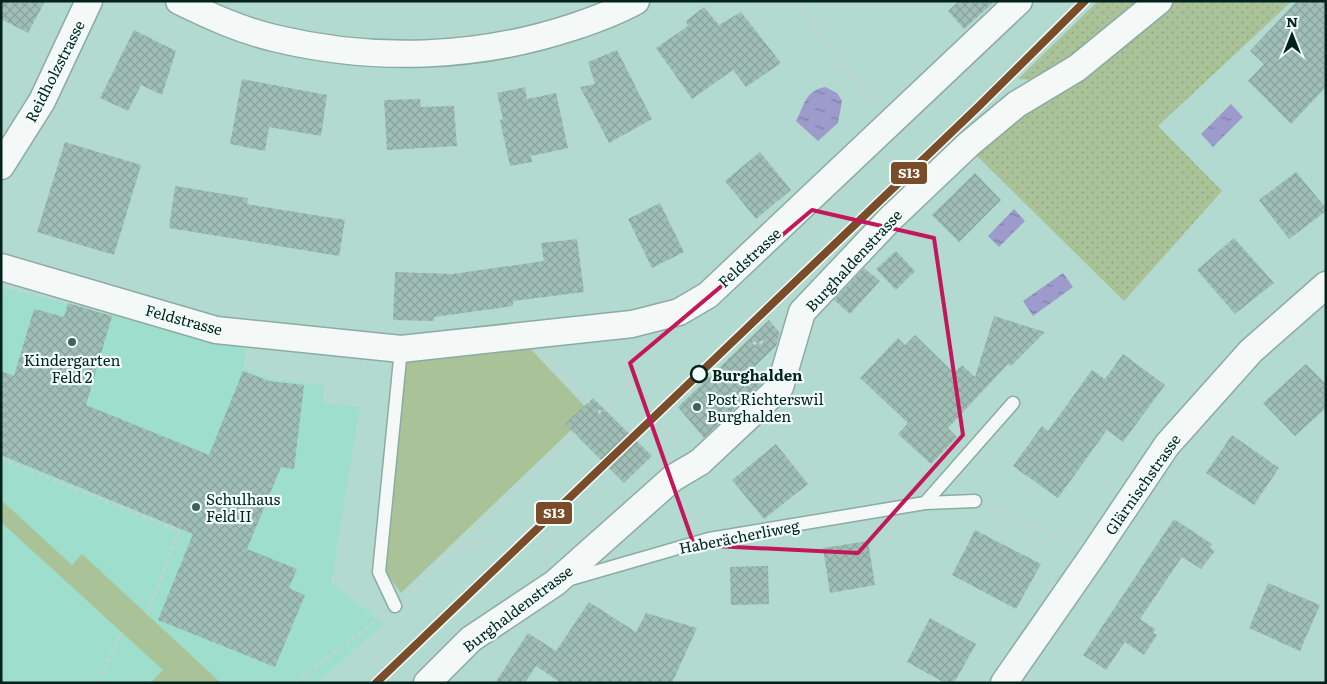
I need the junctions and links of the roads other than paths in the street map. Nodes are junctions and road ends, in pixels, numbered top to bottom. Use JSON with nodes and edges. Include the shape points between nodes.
{"nodes":[{"id":1,"x":89,"y":1,"type":"edge"},
{"id":2,"x":179,"y":1,"type":"edge"},
{"id":3,"x":636,"y":1,"type":"edge"},
{"id":4,"x":1019,"y":1,"type":"edge"},
{"id":5,"x":1158,"y":1,"type":"edge"},
{"id":6,"x":1,"y":166,"type":"edge"},
{"id":7,"x":1,"y":267,"type":"edge"},
{"id":8,"x":1326,"y":284,"type":"edge"},
{"id":9,"x":401,"y":349,"type":"junction"},
{"id":10,"x":1013,"y":402,"type":"dead end"},
{"id":11,"x":975,"y":501,"type":"dead end"},
{"id":12,"x":925,"y":503,"type":"junction"},
{"id":13,"x":555,"y":583,"type":"junction"},
{"id":14,"x":395,"y":606,"type":"dead end"},
{"id":15,"x":427,"y":683,"type":"edge"},
{"id":16,"x":1004,"y":683,"type":"edge"}],
"edges":[{"from":1,"to":6,"type":"street","name":"Reidholzstrasse","via":[[42,101]]},
{"from":2,"to":3,"type":"street","via":[[227,24],[273,38],[366,53],[412,54],[459,52],[549,35]]},
{"from":4,"to":9,"type":"street","name":"Feldstrasse","via":[[708,295],[679,312],[632,324],[582,331]]},
{"from":5,"to":13,"type":"street","name":"Burghaldenstrasse","via":[[1076,68],[1017,104],[969,144],[890,219],[802,312],[780,386],[700,462],[674,478]]},
{"from":7,"to":9,"type":"street","name":"Feldstrasse","via":[[216,330]]},
{"from":8,"to":16,"type":"street","name":"Glärnischstrasse","via":[[1251,351],[1167,445]]},
{"from":9,"to":14,"type":"lane","via":[[379,572]]},
{"from":10,"to":12,"type":"lane"},
{"from":11,"to":12,"type":"lane","name":"Haberächerliweg"},
{"from":12,"to":13,"type":"lane","name":"Haberächerliweg","via":[[709,539]]},
{"from":13,"to":15,"type":"street","name":"Burghaldenstrasse","via":[[471,639]]}]}
